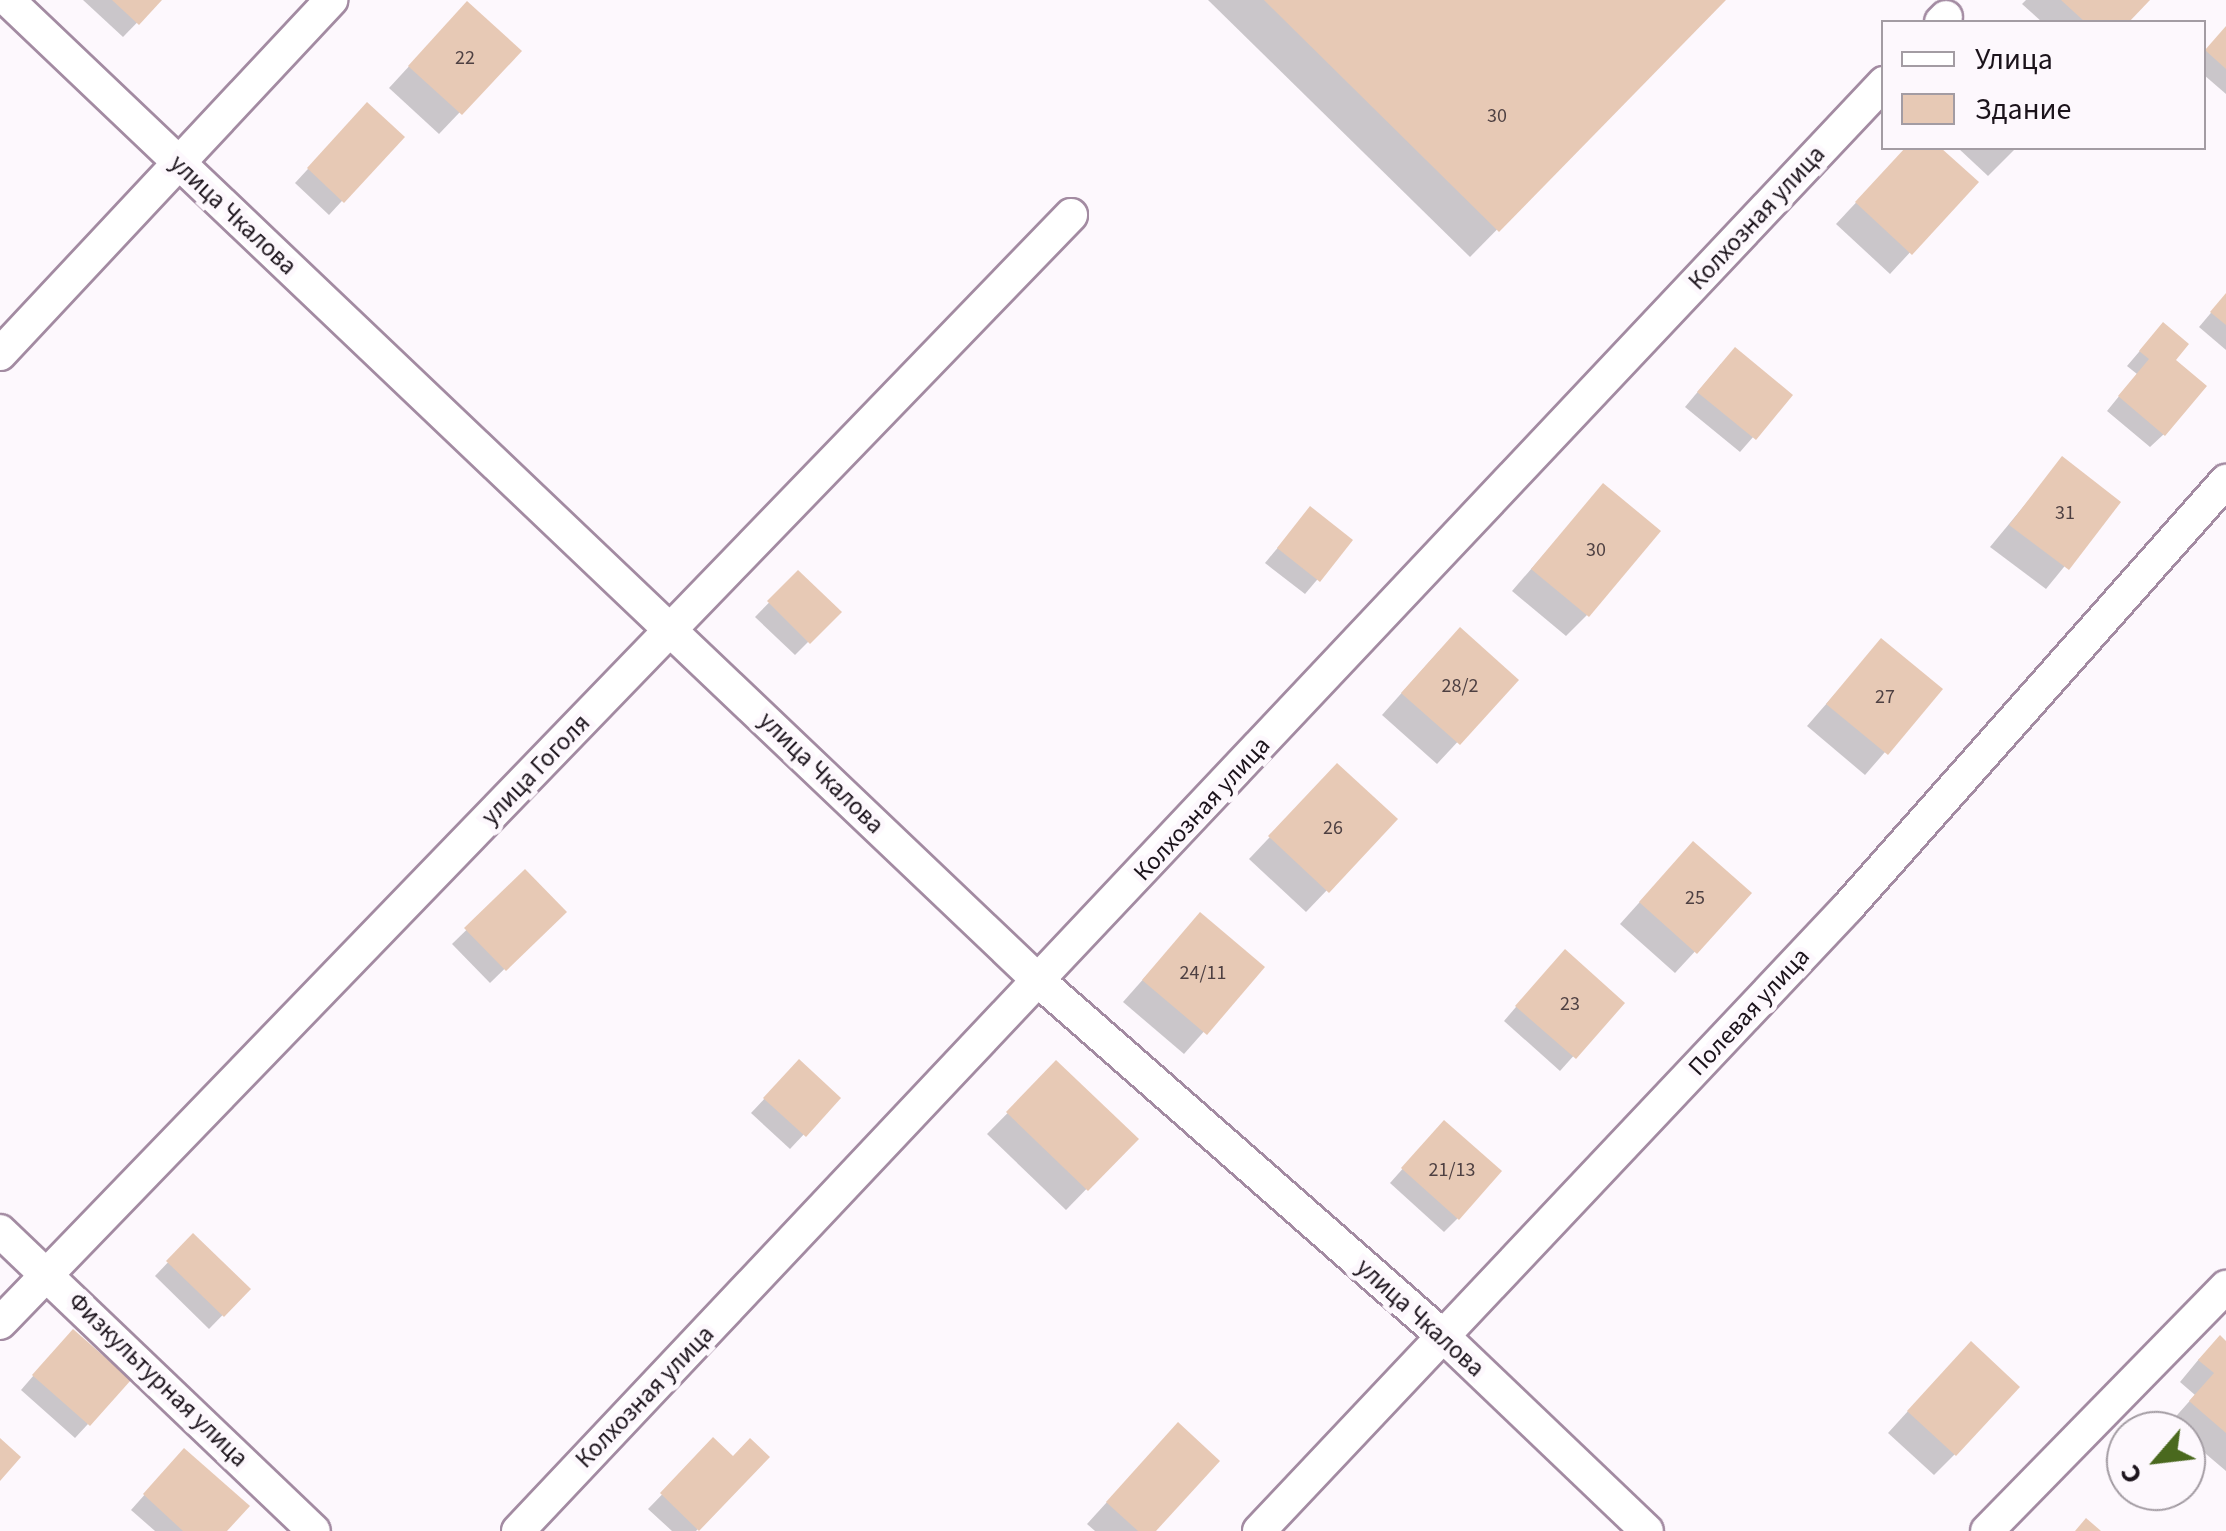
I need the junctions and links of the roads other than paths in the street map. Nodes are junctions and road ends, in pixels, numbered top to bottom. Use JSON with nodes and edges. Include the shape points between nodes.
{"nodes":[{"id":1,"x":8,"y":0,"type":"edge"},
{"id":2,"x":332,"y":0,"type":"edge"},
{"id":3,"x":1881,"y":87,"type":"edge"},
{"id":4,"x":177,"y":163,"type":"junction"},
{"id":5,"x":1070,"y":215,"type":"dead end"},
{"id":6,"x":0,"y":354,"type":"edge"},
{"id":7,"x":2226,"y":481,"type":"edge"},
{"id":8,"x":672,"y":630,"type":"junction"},
{"id":9,"x":1040,"y":982,"type":"junction"},
{"id":10,"x":0,"y":1230,"type":"edge"},
{"id":11,"x":48,"y":1274,"type":"junction"},
{"id":12,"x":2226,"y":1287,"type":"edge"},
{"id":13,"x":0,"y":1323,"type":"edge"},
{"id":14,"x":1443,"y":1336,"type":"junction"},
{"id":15,"x":314,"y":1531,"type":"edge"},
{"id":16,"x":518,"y":1531,"type":"edge"},
{"id":17,"x":1260,"y":1531,"type":"edge"},
{"id":18,"x":1647,"y":1531,"type":"edge"},
{"id":19,"x":1987,"y":1531,"type":"edge"}],
"edges":[{"from":1,"to":4,"type":"street","name":"улица Чкалова"},
{"from":2,"to":4,"type":"street"},
{"from":3,"to":9,"type":"street","name":"Колхозная улица"},
{"from":4,"to":6,"type":"street"},
{"from":4,"to":8,"type":"street","name":"улица Чкалова"},
{"from":5,"to":8,"type":"street","name":"улица Гоголя"},
{"from":7,"to":14,"type":"street","name":"Полевая улица","via":[[1848,908]]},
{"from":8,"to":9,"type":"street","name":"улица Чкалова"},
{"from":8,"to":11,"type":"street","name":"улица Гоголя"},
{"from":9,"to":14,"type":"street","name":"улица Чкалова"},
{"from":9,"to":16,"type":"street","name":"Колхозная улица"},
{"from":10,"to":11,"type":"street","name":"Физкультурная улица"},
{"from":11,"to":13,"type":"street","name":"улица Гоголя"},
{"from":11,"to":15,"type":"street","name":"Физкультурная улица"},
{"from":12,"to":19,"type":"street"},
{"from":14,"to":17,"type":"street","name":"Полевая улица"},
{"from":14,"to":18,"type":"street","name":"улица Чкалова"}]}
